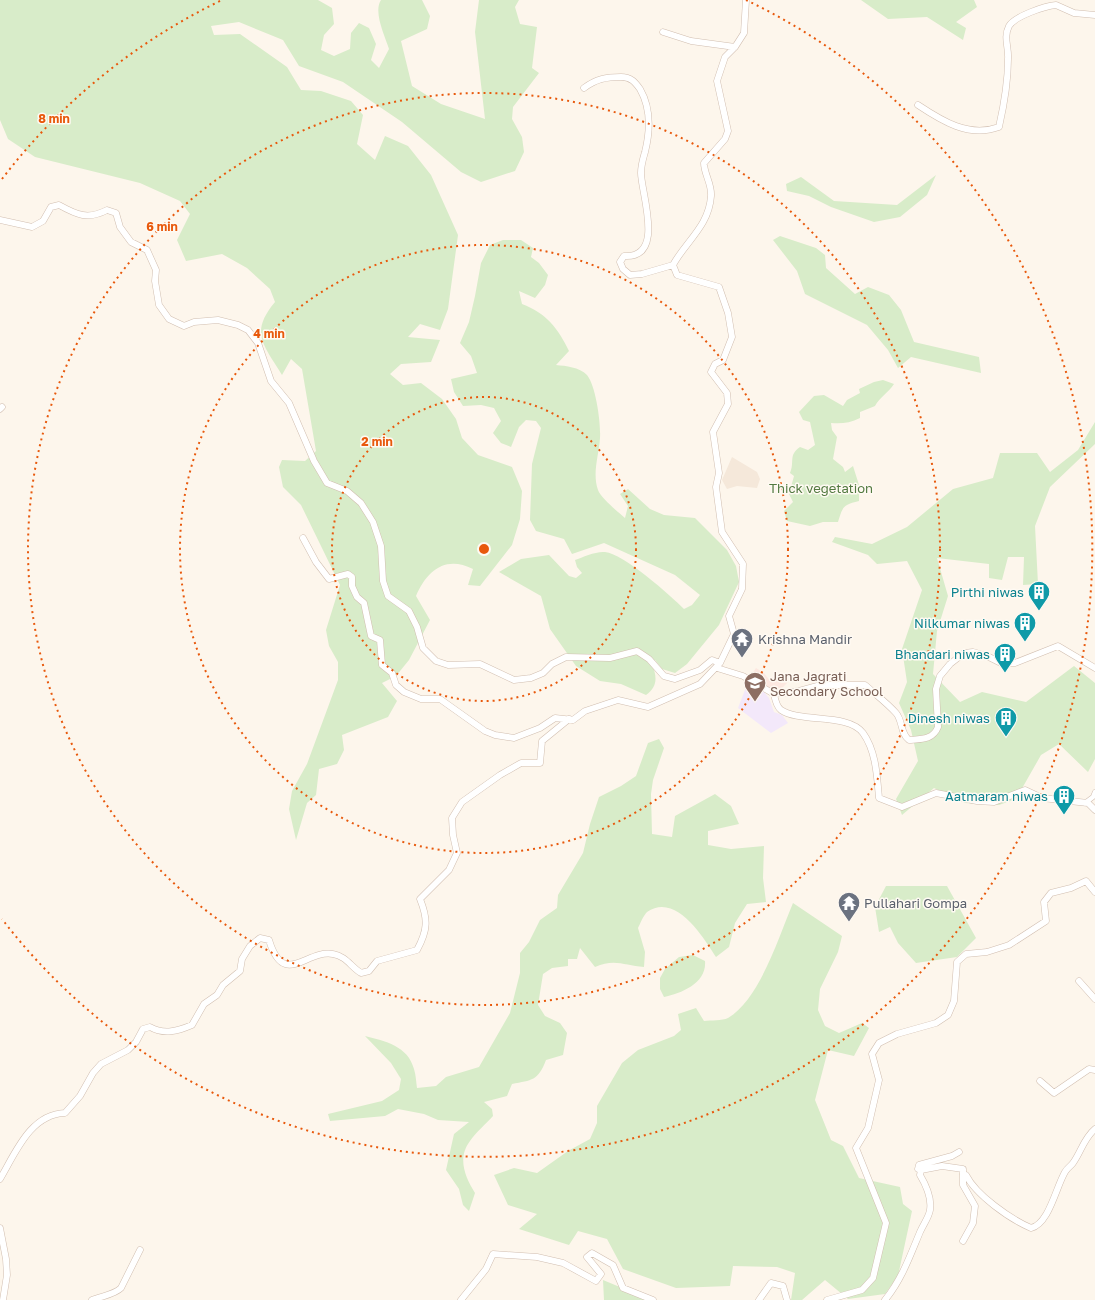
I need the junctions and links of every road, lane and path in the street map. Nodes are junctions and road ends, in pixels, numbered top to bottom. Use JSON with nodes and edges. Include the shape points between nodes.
{"nodes":[{"id":1,"x":746,"y":0,"type":"edge"},
{"id":2,"x":1095,"y":15,"type":"edge"},
{"id":3,"x":663,"y":32,"type":"dead end"},
{"id":4,"x":735,"y":47,"type":"junction"},
{"id":5,"x":584,"y":88,"type":"dead end"},
{"id":6,"x":918,"y":105,"type":"dead end"},
{"id":7,"x":0,"y":220,"type":"edge"},
{"id":8,"x":673,"y":265,"type":"junction"},
{"id":9,"x":303,"y":538,"type":"dead end"},
{"id":10,"x":720,"y":663,"type":"junction"},
{"id":11,"x":1095,"y":668,"type":"edge"},
{"id":12,"x":774,"y":694,"type":"junction"},
{"id":13,"x":569,"y":719,"type":"junction"},
{"id":14,"x":1095,"y":792,"type":"edge"},
{"id":15,"x":1085,"y":803,"type":"junction"},
{"id":16,"x":1095,"y":810,"type":"edge"},
{"id":17,"x":1095,"y":892,"type":"edge"},
{"id":18,"x":1079,"y":981,"type":"dead end"},
{"id":19,"x":1095,"y":999,"type":"edge"},
{"id":20,"x":1095,"y":1070,"type":"edge"},
{"id":21,"x":1040,"y":1080,"type":"dead end"},
{"id":22,"x":1095,"y":1129,"type":"edge"},
{"id":23,"x":959,"y":1152,"type":"dead end"},
{"id":24,"x":921,"y":1170,"type":"junction"},
{"id":25,"x":963,"y":1174,"type":"junction"},
{"id":26,"x":0,"y":1179,"type":"edge"},
{"id":27,"x":0,"y":1228,"type":"edge"},
{"id":28,"x":963,"y":1242,"type":"dead end"},
{"id":29,"x":140,"y":1250,"type":"dead end"},
{"id":30,"x":3,"y":1300,"type":"edge"},
{"id":31,"x":92,"y":1300,"type":"edge"},
{"id":32,"x":461,"y":1300,"type":"edge"},
{"id":33,"x":653,"y":1300,"type":"edge"},
{"id":34,"x":759,"y":1300,"type":"edge"},
{"id":35,"x":787,"y":1300,"type":"edge"},
{"id":36,"x":827,"y":1300,"type":"edge"},
{"id":37,"x":886,"y":1300,"type":"edge"}],
"edges":[{"from":1,"to":4,"type":"street","via":[[744,33]]},
{"from":2,"to":6,"type":"street","via":[[1074,13],[1056,5],[1016,18],[1009,26],[1005,38],[1008,58],[1005,101],[998,127],[991,130],[963,129],[943,122]]},
{"from":3,"to":4,"type":"street","via":[[691,41]]},
{"from":4,"to":8,"type":"street","via":[[725,57],[717,81],[728,132],[704,163],[710,188],[710,202],[702,227]]},
{"from":5,"to":8,"type":"street","via":[[602,78],[626,77],[635,81],[642,93],[648,107],[648,131],[641,174],[649,228],[647,240],[641,250],[631,256],[624,256],[620,262],[623,269],[630,274],[642,274]]},
{"from":7,"to":10,"type":"street","via":[[32,228],[43,221],[51,207],[59,205],[82,215],[95,216],[107,210],[116,212],[120,228],[131,242],[147,250],[156,270],[155,281],[160,305],[169,319],[184,326],[194,322],[218,320],[248,330],[259,344],[271,381],[289,403],[314,461],[327,483],[347,491],[361,503],[373,522],[382,546],[383,581],[388,596],[409,611],[423,648],[436,661],[448,665],[480,664],[514,680],[531,678],[543,673],[552,664],[566,657],[610,658],[637,651],[649,659],[664,676],[676,679],[700,670],[712,660]]},
{"from":8,"to":10,"type":"street","via":[[677,275],[719,288],[728,313],[732,337],[723,360],[716,364],[711,372],[727,393],[728,404],[713,432],[719,473],[716,487],[722,532],[743,564],[742,588],[729,616],[734,634]]},
{"from":9,"to":13,"type":"street","via":[[329,579],[348,574],[352,577],[352,586],[357,597],[364,603],[371,636],[380,640],[382,665],[392,673],[396,685],[404,692],[421,699],[440,700],[484,731],[495,735],[514,738],[540,728],[555,718]]},
{"from":10,"to":12,"type":"street"},
{"from":10,"to":13,"type":"street","via":[[700,684],[648,707],[618,700],[585,710],[573,720]]},
{"from":11,"to":12,"type":"street","via":[[1058,646],[1015,663],[1001,663],[973,652],[964,653],[940,676],[936,689],[937,732],[930,737],[909,740],[905,737],[896,713],[866,685],[820,685]]},
{"from":12,"to":15,"type":"street","via":[[781,710],[857,727],[863,733],[875,763],[880,798],[902,807],[936,793],[994,802],[1024,790],[1042,798]]},
{"from":13,"to":26,"type":"street","via":[[542,741],[540,763],[521,763],[462,802],[452,818],[457,853],[448,870],[420,899],[426,922],[424,936],[417,950],[381,959],[373,964],[369,971],[361,973],[334,954],[324,954],[298,964],[284,963],[274,954],[269,940],[260,938],[250,946],[242,959],[240,971],[226,982],[217,995],[204,1004],[192,1025],[168,1032],[150,1027],[144,1029],[128,1050],[101,1064],[80,1096],[65,1113],[46,1119],[33,1128],[20,1143]]},
{"from":14,"to":15,"type":"street"},
{"from":15,"to":16,"type":"street"},
{"from":17,"to":36,"type":"street","via":[[1086,881],[1051,893],[1044,902],[1046,921],[1009,945],[988,952],[966,954],[957,962],[954,1001],[948,1015],[936,1024],[897,1034],[879,1043],[872,1054],[879,1080],[868,1128],[856,1148],[886,1223],[872,1278],[862,1290]]},
{"from":18,"to":19,"type":"street"},
{"from":20,"to":21,"type":"street","via":[[1089,1069],[1054,1093]]},
{"from":22,"to":25,"type":"street","via":[[1089,1134],[1066,1171],[1047,1214],[1036,1227],[1031,1228],[1007,1216],[980,1194]]},
{"from":23,"to":24,"type":"street","via":[[919,1165],[918,1169]]},
{"from":24,"to":25,"type":"street","via":[[948,1166],[963,1169]]},
{"from":24,"to":37,"type":"street","via":[[920,1175],[930,1200],[930,1211],[897,1286]]},
{"from":25,"to":28,"type":"street","via":[[963,1185],[975,1206],[973,1223]]},
{"from":27,"to":30,"type":"street","via":[[7,1274]]},
{"from":29,"to":31,"type":"street","via":[[121,1288],[117,1292]]},
{"from":32,"to":33,"type":"street","via":[[486,1269],[493,1254],[537,1257],[563,1263],[596,1281],[601,1274],[588,1257],[592,1253],[612,1265],[623,1288]]},
{"from":34,"to":35,"type":"street","via":[[771,1283],[783,1286]]}]}
